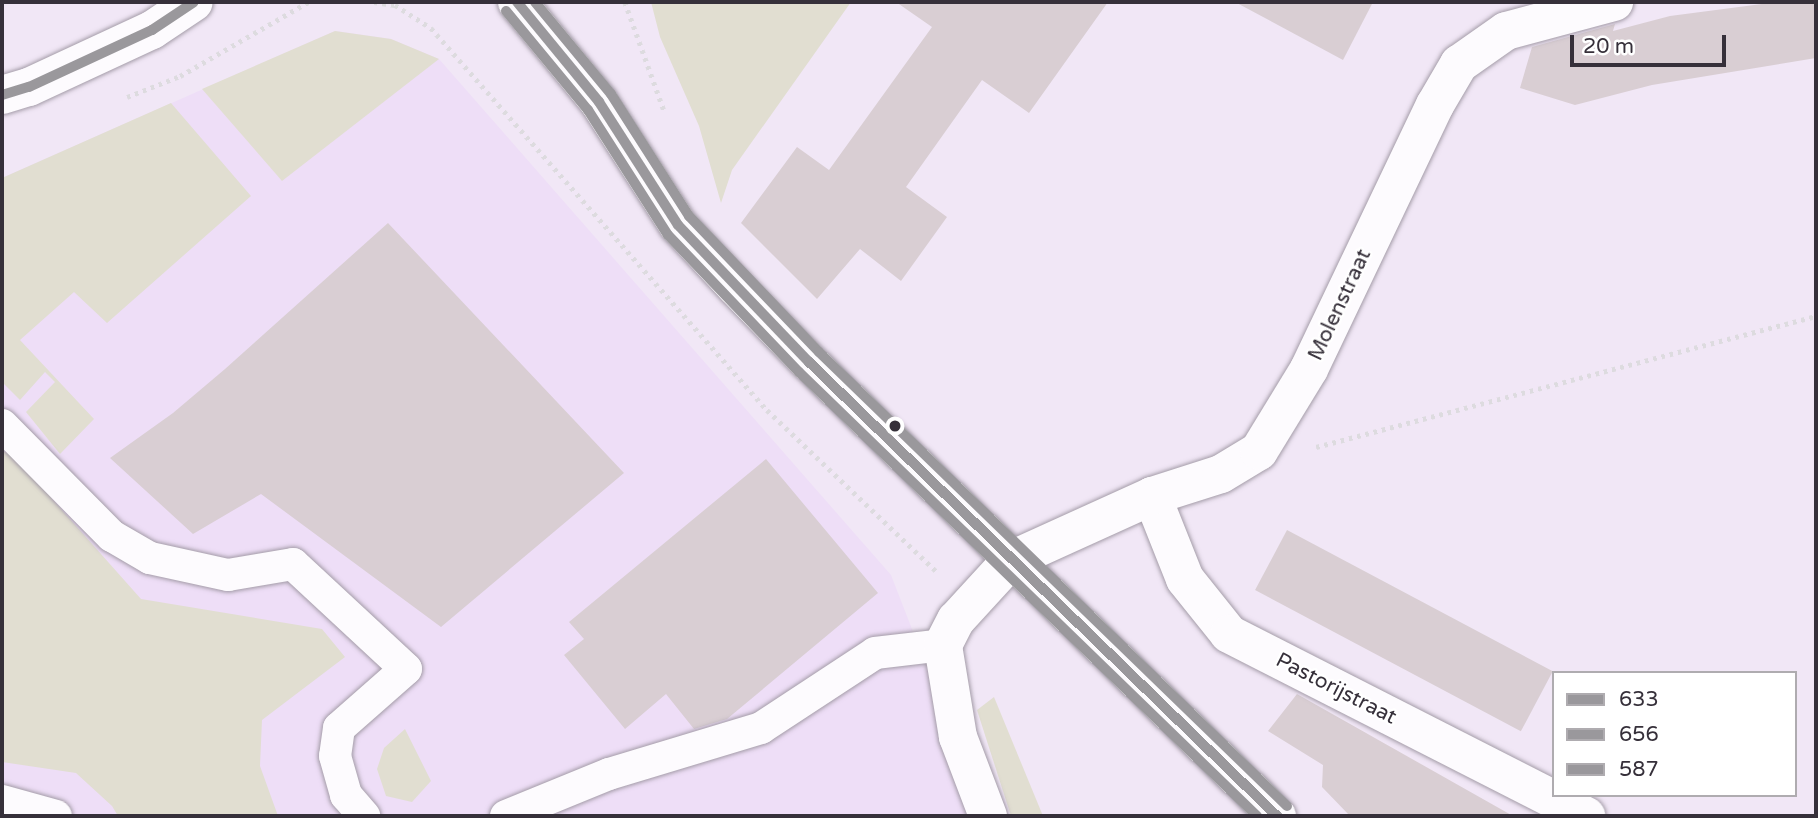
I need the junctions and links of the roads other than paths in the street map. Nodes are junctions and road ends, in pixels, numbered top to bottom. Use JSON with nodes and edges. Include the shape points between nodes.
{"nodes":[{"id":1,"x":194,"y":2,"type":"edge"},
{"id":2,"x":517,"y":2,"type":"edge"},
{"id":3,"x":1614,"y":2,"type":"edge"},
{"id":4,"x":2,"y":95,"type":"edge"},
{"id":5,"x":2,"y":425,"type":"edge"},
{"id":6,"x":1152,"y":496,"type":"junction"},
{"id":7,"x":1011,"y":560,"type":"junction"},
{"id":8,"x":943,"y":645,"type":"junction"},
{"id":9,"x":2,"y":801,"type":"edge"},
{"id":10,"x":56,"y":816,"type":"edge"},
{"id":11,"x":364,"y":816,"type":"edge"},
{"id":12,"x":506,"y":816,"type":"edge"},
{"id":13,"x":988,"y":816,"type":"edge"},
{"id":14,"x":1277,"y":816,"type":"edge"},
{"id":15,"x":1586,"y":816,"type":"edge"}],
"edges":[{"from":1,"to":4,"type":"street","via":[[152,30],[29,88]]},
{"from":2,"to":7,"type":"street","via":[[600,102],[678,225],[809,362]]},
{"from":3,"to":6,"type":"street","name":"Molenstraat","via":[[1506,31],[1460,64],[1434,106],[1309,369],[1259,451],[1221,474]]},
{"from":5,"to":11,"type":"lane","via":[[112,536],[150,558],[228,575],[293,564],[406,669],[339,727],[335,756],[346,794]]},
{"from":6,"to":7,"type":"street","name":"Molenstraat"},
{"from":6,"to":15,"type":"street","name":"Pastorijstraat","via":[[1185,579],[1229,634]]},
{"from":7,"to":8,"type":"street","via":[[956,620]]},
{"from":7,"to":14,"type":"street"},
{"from":8,"to":12,"type":"lane","via":[[875,653],[761,728],[609,774]]},
{"from":8,"to":13,"type":"street","via":[[958,737]]},
{"from":9,"to":10,"type":"lane"}]}
